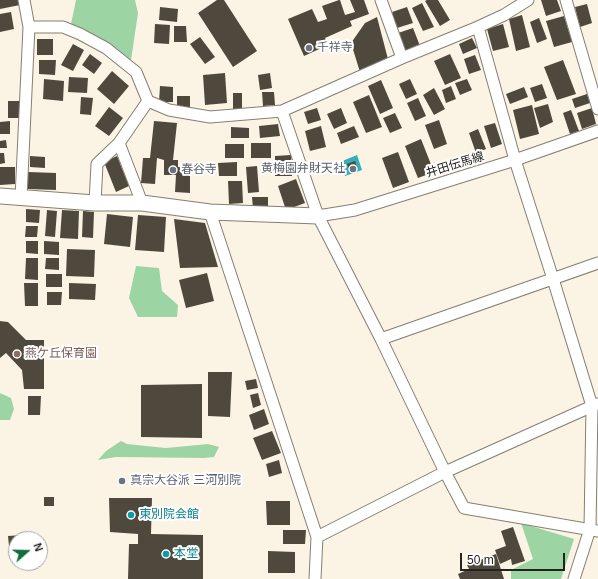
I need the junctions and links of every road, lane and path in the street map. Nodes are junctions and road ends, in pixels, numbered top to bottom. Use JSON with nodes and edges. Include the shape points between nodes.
{"nodes":[{"id":1,"x":24,"y":0,"type":"edge"},
{"id":2,"x":381,"y":0,"type":"edge"},
{"id":3,"x":528,"y":0,"type":"edge"},
{"id":4,"x":566,"y":0,"type":"edge"},
{"id":5,"x":29,"y":26,"type":"junction"},
{"id":6,"x":478,"y":27,"type":"junction"},
{"id":7,"x":402,"y":58,"type":"junction"},
{"id":8,"x":148,"y":101,"type":"junction"},
{"id":9,"x":598,"y":110,"type":"edge"},
{"id":10,"x":282,"y":111,"type":"junction"},
{"id":11,"x":598,"y":131,"type":"edge"},
{"id":12,"x":120,"y":143,"type":"junction"},
{"id":13,"x":515,"y":160,"type":"junction"},
{"id":14,"x":0,"y":196,"type":"edge"},
{"id":15,"x":20,"y":198,"type":"junction"},
{"id":16,"x":95,"y":203,"type":"junction"},
{"id":17,"x":142,"y":203,"type":"junction"},
{"id":18,"x":210,"y":212,"type":"junction"},
{"id":19,"x":318,"y":216,"type":"junction"},
{"id":20,"x":598,"y":263,"type":"edge"},
{"id":21,"x":553,"y":278,"type":"junction"},
{"id":22,"x":381,"y":339,"type":"junction"},
{"id":23,"x":595,"y":405,"type":"edge"},
{"id":24,"x":445,"y":472,"type":"junction"},
{"id":25,"x":594,"y":530,"type":"edge"},
{"id":26,"x":317,"y":537,"type":"junction"},
{"id":27,"x":315,"y":579,"type":"edge"},
{"id":28,"x":574,"y":579,"type":"edge"}],
"edges":[{"from":1,"to":5,"type":"street"},
{"from":2,"to":7,"type":"street"},
{"from":3,"to":6,"type":"street"},
{"from":4,"to":9,"type":"street"},
{"from":5,"to":8,"type":"street","via":[[63,27],[106,48],[136,72]]},
{"from":5,"to":15,"type":"street"},
{"from":6,"to":7,"type":"street"},
{"from":6,"to":13,"type":"street"},
{"from":7,"to":10,"type":"street"},
{"from":8,"to":10,"type":"street","via":[[168,110],[210,117]]},
{"from":8,"to":12,"type":"street"},
{"from":10,"to":19,"type":"street"},
{"from":11,"to":13,"type":"street","name":"井田伝馬線"},
{"from":12,"to":16,"type":"street","via":[[97,164]]},
{"from":12,"to":17,"type":"street"},
{"from":13,"to":19,"type":"street","name":"井田伝馬線","via":[[355,210]]},
{"from":13,"to":21,"type":"street"},
{"from":14,"to":15,"type":"street"},
{"from":15,"to":16,"type":"street"},
{"from":16,"to":17,"type":"street"},
{"from":17,"to":18,"type":"street"},
{"from":18,"to":19,"type":"street"},
{"from":18,"to":26,"type":"street"},
{"from":19,"to":22,"type":"street"},
{"from":20,"to":21,"type":"street"},
{"from":21,"to":22,"type":"street"},
{"from":21,"to":23,"type":"street"},
{"from":22,"to":24,"type":"street"},
{"from":23,"to":24,"type":"street"},
{"from":23,"to":25,"type":"street"},
{"from":24,"to":25,"type":"street","via":[[464,508]]},
{"from":24,"to":26,"type":"street"},
{"from":25,"to":28,"type":"street"},
{"from":26,"to":27,"type":"street"}]}
